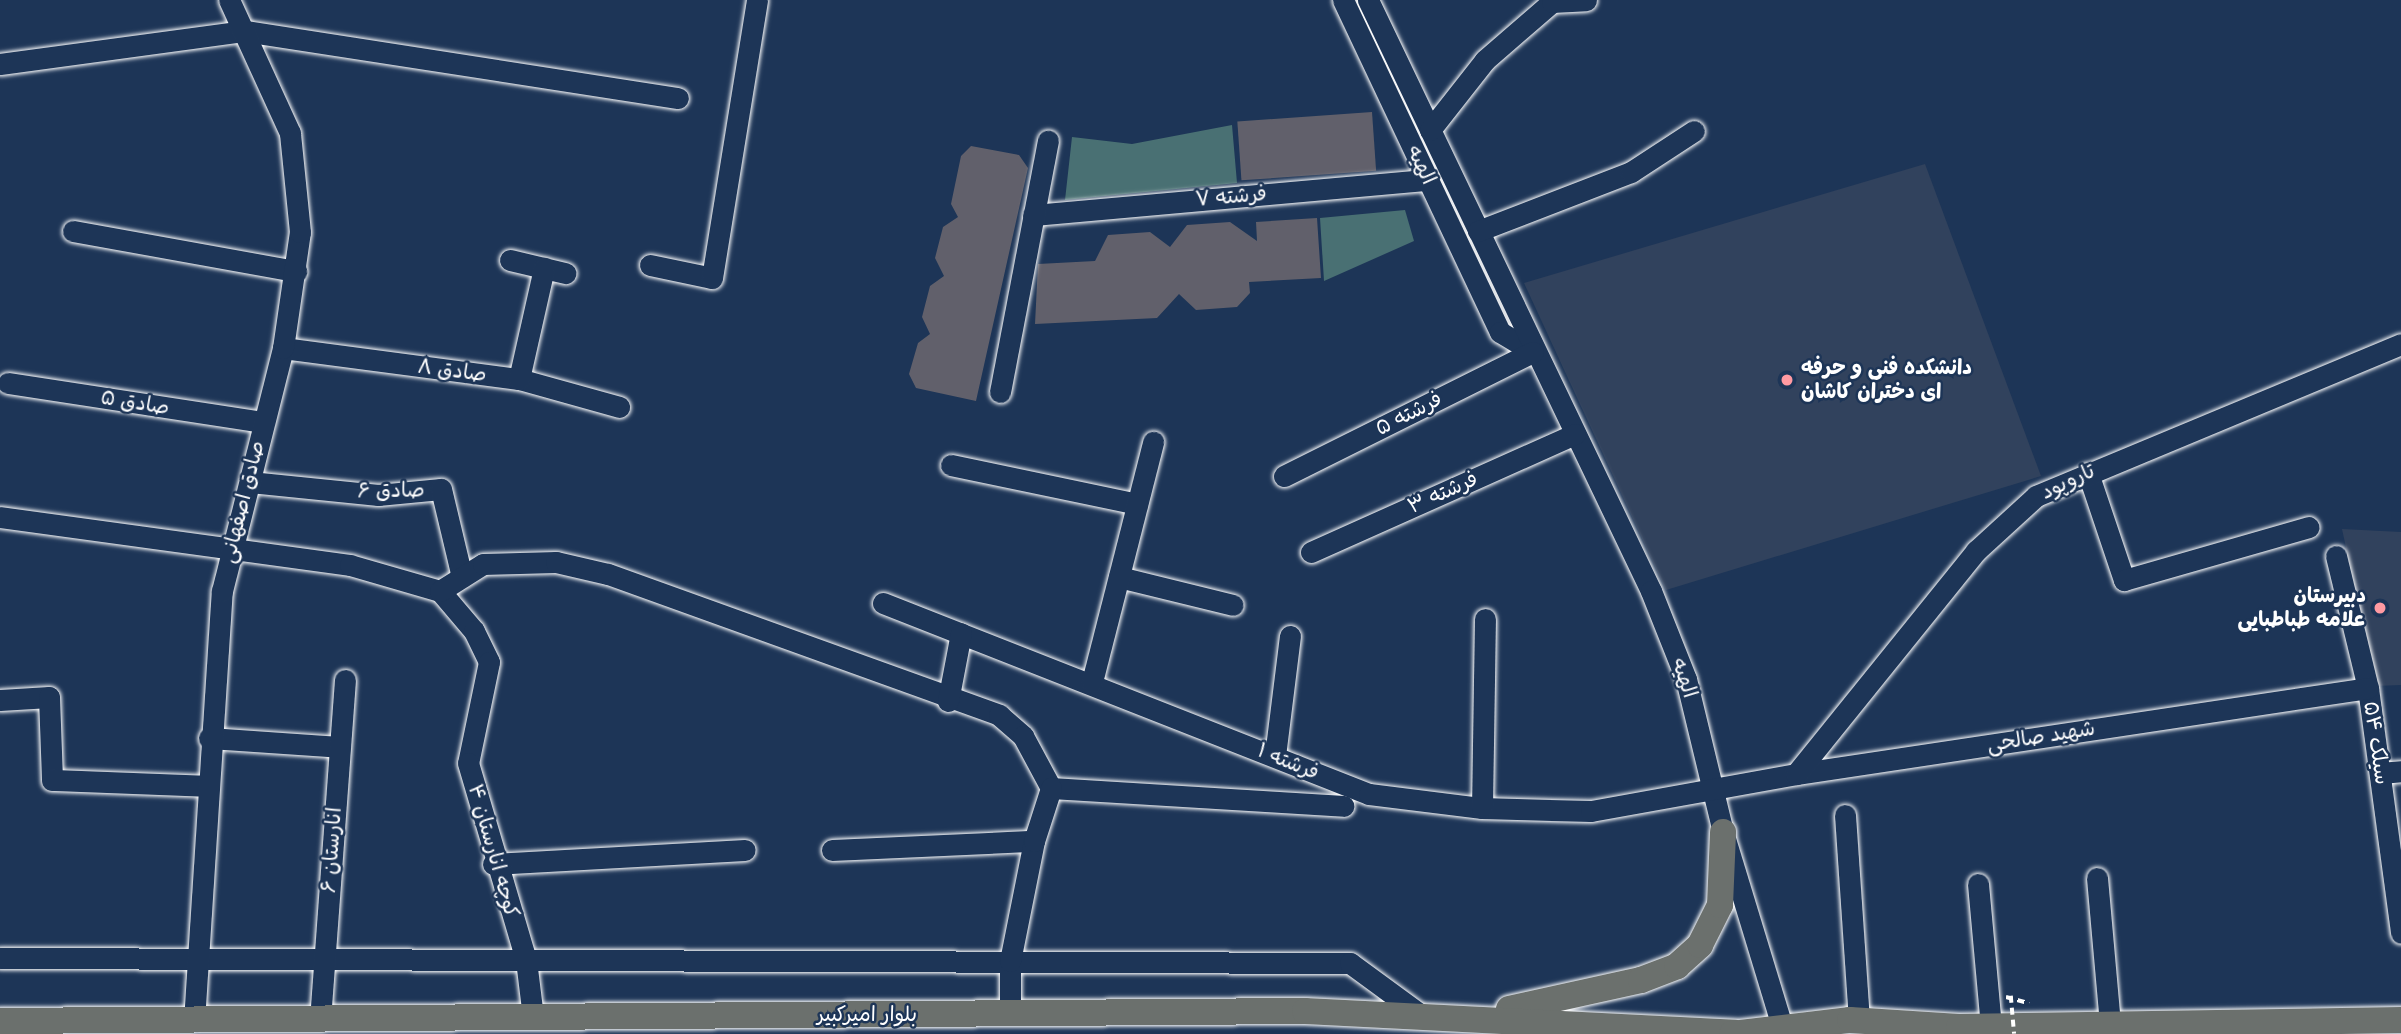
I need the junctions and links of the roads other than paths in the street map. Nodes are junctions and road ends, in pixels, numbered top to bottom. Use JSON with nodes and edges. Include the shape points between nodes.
{"nodes":[{"id":1,"x":229,"y":0,"type":"edge"},
{"id":2,"x":757,"y":0,"type":"edge"},
{"id":3,"x":1343,"y":0,"type":"edge"},
{"id":4,"x":1368,"y":0,"type":"edge"},
{"id":5,"x":1586,"y":0,"type":"edge"},
{"id":6,"x":1549,"y":1,"type":"edge"},
{"id":7,"x":245,"y":31,"type":"junction"},
{"id":8,"x":0,"y":64,"type":"edge"},
{"id":9,"x":678,"y":98,"type":"dead end"},
{"id":10,"x":1430,"y":130,"type":"junction"},
{"id":11,"x":1694,"y":131,"type":"dead end"},
{"id":12,"x":1048,"y":141,"type":"dead end"},
{"id":13,"x":1428,"y":180,"type":"junction"},
{"id":14,"x":1034,"y":215,"type":"junction"},
{"id":15,"x":73,"y":231,"type":"dead end"},
{"id":16,"x":1478,"y":231,"type":"junction"},
{"id":17,"x":510,"y":260,"type":"dead end"},
{"id":18,"x":650,"y":265,"type":"dead end"},
{"id":19,"x":544,"y":268,"type":"junction"},
{"id":20,"x":296,"y":271,"type":"junction"},
{"id":21,"x":565,"y":273,"type":"dead end"},
{"id":22,"x":2401,"y":344,"type":"edge"},
{"id":23,"x":283,"y":348,"type":"junction"},
{"id":24,"x":1533,"y":352,"type":"junction"},
{"id":25,"x":519,"y":379,"type":"junction"},
{"id":26,"x":8,"y":383,"type":"dead end"},
{"id":27,"x":1000,"y":392,"type":"dead end"},
{"id":28,"x":619,"y":407,"type":"dead end"},
{"id":29,"x":263,"y":422,"type":"junction"},
{"id":30,"x":1575,"y":434,"type":"junction"},
{"id":31,"x":1153,"y":442,"type":"dead end"},
{"id":32,"x":951,"y":465,"type":"dead end"},
{"id":33,"x":2088,"y":473,"type":"junction"},
{"id":34,"x":1284,"y":476,"type":"dead end"},
{"id":35,"x":250,"y":482,"type":"junction"},
{"id":36,"x":1137,"y":504,"type":"junction"},
{"id":37,"x":0,"y":517,"type":"edge"},
{"id":38,"x":2309,"y":527,"type":"dead end"},
{"id":39,"x":232,"y":551,"type":"junction"},
{"id":40,"x":1311,"y":552,"type":"dead end"},
{"id":41,"x":2336,"y":556,"type":"dead end"},
{"id":42,"x":1119,"y":577,"type":"junction"},
{"id":43,"x":462,"y":578,"type":"junction"},
{"id":44,"x":440,"y":591,"type":"junction"},
{"id":45,"x":883,"y":603,"type":"dead end"},
{"id":46,"x":1233,"y":606,"type":"dead end"},
{"id":47,"x":1485,"y":619,"type":"dead end"},
{"id":48,"x":961,"y":633,"type":"junction"},
{"id":49,"x":1290,"y":636,"type":"dead end"},
{"id":50,"x":345,"y":680,"type":"dead end"},
{"id":51,"x":1092,"y":682,"type":"junction"},
{"id":52,"x":2368,"y":688,"type":"junction"},
{"id":53,"x":0,"y":700,"type":"edge"},
{"id":54,"x":948,"y":701,"type":"junction"},
{"id":55,"x":209,"y":737,"type":"junction"},
{"id":56,"x":340,"y":747,"type":"junction"},
{"id":57,"x":1275,"y":756,"type":"junction"},
{"id":58,"x":2390,"y":772,"type":"edge"},
{"id":59,"x":1796,"y":774,"type":"junction"},
{"id":60,"x":206,"y":786,"type":"junction"},
{"id":61,"x":1714,"y":787,"type":"junction"},
{"id":62,"x":1051,"y":788,"type":"junction"},
{"id":63,"x":1343,"y":806,"type":"dead end"},
{"id":64,"x":1482,"y":808,"type":"junction"},
{"id":65,"x":1846,"y":814,"type":"dead end"},
{"id":66,"x":1723,"y":832,"type":"junction"},
{"id":67,"x":1034,"y":841,"type":"junction"},
{"id":68,"x":745,"y":850,"type":"dead end"},
{"id":69,"x":832,"y":850,"type":"dead end"},
{"id":70,"x":493,"y":864,"type":"junction"},
{"id":71,"x":2097,"y":878,"type":"dead end"},
{"id":72,"x":1978,"y":884,"type":"dead end"},
{"id":73,"x":2401,"y":933,"type":"edge"},
{"id":74,"x":199,"y":956,"type":"junction"},
{"id":75,"x":323,"y":957,"type":"junction"},
{"id":76,"x":0,"y":958,"type":"edge"},
{"id":77,"x":526,"y":960,"type":"junction"},
{"id":78,"x":1010,"y":961,"type":"junction"},
{"id":79,"x":1010,"y":1014,"type":"junction"},
{"id":80,"x":1421,"y":1014,"type":"junction"},
{"id":81,"x":1466,"y":1016,"type":"junction"},
{"id":82,"x":533,"y":1017,"type":"junction"},
{"id":83,"x":320,"y":1020,"type":"junction"},
{"id":84,"x":1859,"y":1020,"type":"junction"},
{"id":85,"x":2401,"y":1020,"type":"edge"},
{"id":86,"x":0,"y":1021,"type":"edge"},
{"id":87,"x":194,"y":1021,"type":"junction"},
{"id":88,"x":1781,"y":1023,"type":"junction"},
{"id":89,"x":2110,"y":1024,"type":"junction"},
{"id":90,"x":2361,"y":1027,"type":"edge"},
{"id":91,"x":2002,"y":1030,"type":"edge"},
{"id":92,"x":1962,"y":1031,"type":"edge"},
{"id":93,"x":1733,"y":1034,"type":"edge"},
{"id":94,"x":2260,"y":1034,"type":"edge"}],
"edges":[{"from":1,"to":7,"type":"street","name":"صادق اصفهانی"},
{"from":2,"to":18,"type":"street","via":[[712,278]]},
{"from":3,"to":13,"type":"street","name":"الهیه"},
{"from":4,"to":10,"type":"street","name":"الهیه"},
{"from":5,"to":6,"type":"street"},
{"from":6,"to":10,"type":"street","via":[[1485,60]]},
{"from":7,"to":8,"type":"street"},
{"from":7,"to":9,"type":"street"},
{"from":7,"to":20,"type":"street","name":"صادق اصفهانی","via":[[290,133],[300,205]]},
{"from":10,"to":16,"type":"street","name":"الهیه"},
{"from":11,"to":16,"type":"street","via":[[1631,172]]},
{"from":12,"to":14,"type":"street"},
{"from":13,"to":14,"type":"street","name":"فرشته ۷"},
{"from":13,"to":24,"type":"street","name":"الهیه","via":[[1500,332]]},
{"from":14,"to":27,"type":"street"},
{"from":15,"to":20,"type":"street"},
{"from":16,"to":24,"type":"street","name":"الهیه"},
{"from":17,"to":19,"type":"street"},
{"from":19,"to":21,"type":"street"},
{"from":19,"to":25,"type":"street"},
{"from":20,"to":23,"type":"street","name":"صادق اصفهانی"},
{"from":22,"to":33,"type":"street","name":"تاروپود"},
{"from":23,"to":25,"type":"street","name":"صادق ۸"},
{"from":23,"to":29,"type":"street","name":"صادق اصفهانی"},
{"from":24,"to":30,"type":"street","name":"الهیه"},
{"from":24,"to":34,"type":"street","name":"فرشته ۵"},
{"from":25,"to":28,"type":"street","name":"صادق ۸"},
{"from":26,"to":29,"type":"street","name":"صادق ۵"},
{"from":29,"to":35,"type":"street","name":"صادق اصفهانی"},
{"from":30,"to":40,"type":"street","name":"فرشته ۳"},
{"from":30,"to":61,"type":"street","name":"الهیه","via":[[1670,637]]},
{"from":31,"to":36,"type":"street"},
{"from":32,"to":36,"type":"street"},
{"from":33,"to":38,"type":"street","via":[[2124,580]]},
{"from":33,"to":59,"type":"street","name":"تاروپود","via":[[2036,496],[1976,551]]},
{"from":35,"to":39,"type":"street","name":"صادق اصفهانی"},
{"from":35,"to":43,"type":"street","name":"صادق ۶","via":[[378,495],[440,489]]},
{"from":36,"to":42,"type":"street"},
{"from":37,"to":39,"type":"street"},
{"from":39,"to":44,"type":"street","via":[[350,565]]},
{"from":39,"to":55,"type":"street","name":"صادق اصفهانی"},
{"from":41,"to":52,"type":"street","name":"سیلک ۵۴"},
{"from":42,"to":46,"type":"street"},
{"from":42,"to":51,"type":"street"},
{"from":43,"to":44,"type":"street"},
{"from":43,"to":54,"type":"street","via":[[483,564],[555,562],[608,574]]},
{"from":44,"to":70,"type":"street","name":"کوچه انارستان ۴","via":[[474,631],[489,662],[468,763]]},
{"from":45,"to":48,"type":"street","name":"فرشته ۱"},
{"from":47,"to":64,"type":"street"},
{"from":48,"to":51,"type":"street","name":"فرشته ۱"},
{"from":48,"to":54,"type":"street"},
{"from":49,"to":57,"type":"street"},
{"from":50,"to":56,"type":"street","name":"انارستان ۶"},
{"from":51,"to":57,"type":"street","name":"فرشته ۱"},
{"from":52,"to":58,"type":"street","name":"سیلک ۵۴"},
{"from":52,"to":59,"type":"street","name":"شهید صالحی"},
{"from":53,"to":60,"type":"street","via":[[49,697],[52,780]]},
{"from":54,"to":62,"type":"street","via":[[999,715],[1030,745]]},
{"from":55,"to":56,"type":"street"},
{"from":55,"to":60,"type":"street","name":"صادق اصفهانی"},
{"from":56,"to":75,"type":"street","name":"انارستان ۶"},
{"from":57,"to":64,"type":"street","name":"فرشته ۱","via":[[1369,794]]},
{"from":58,"to":73,"type":"street","name":"سیلک ۵۴"},
{"from":59,"to":61,"type":"street","name":"شهید صالحی"},
{"from":60,"to":74,"type":"street","name":"صادق اصفهانی"},
{"from":61,"to":64,"type":"street","name":"فرشته ۱","via":[[1591,811]]},
{"from":61,"to":66,"type":"street","name":"الهیه"},
{"from":62,"to":63,"type":"street"},
{"from":62,"to":67,"type":"street"},
{"from":65,"to":84,"type":"street"},
{"from":66,"to":81,"type":"main road","via":[[1720,905],[1700,945],[1677,966],[1572,997]]},
{"from":66,"to":88,"type":"street","name":"الهیه"},
{"from":67,"to":69,"type":"street"},
{"from":67,"to":78,"type":"street"},
{"from":68,"to":70,"type":"street"},
{"from":70,"to":77,"type":"street","name":"کوچه انارستان ۴"},
{"from":71,"to":89,"type":"street"},
{"from":72,"to":91,"type":"street"},
{"from":74,"to":75,"type":"street"},
{"from":74,"to":76,"type":"street"},
{"from":74,"to":87,"type":"street","name":"صادق اصفهانی"},
{"from":75,"to":77,"type":"street"},
{"from":75,"to":83,"type":"street","name":"انارستان ۶"},
{"from":77,"to":78,"type":"street"},
{"from":77,"to":82,"type":"street","name":"کوچه انارستان ۴"},
{"from":78,"to":79,"type":"street"},
{"from":78,"to":80,"type":"street","via":[[1350,963]]},
{"from":79,"to":80,"type":"main road","name":"بلوار امیرکبیر"},
{"from":79,"to":82,"type":"main road","name":"بلوار امیرکبیر"},
{"from":80,"to":81,"type":"main road","name":"بلوار امیرکبیر"},
{"from":81,"to":93,"type":"main road","name":"بلوار امیرکبیر"},
{"from":82,"to":83,"type":"main road","name":"بلوار امیرکبیر"},
{"from":83,"to":87,"type":"main road","name":"بلوار امیرکبیر"},
{"from":84,"to":88,"type":"main road","name":"بلوار امیرکبیر"},
{"from":84,"to":92,"type":"main road","name":"بلوار امیرکبیر"},
{"from":85,"to":90,"type":"main road"},
{"from":86,"to":87,"type":"main road","name":"بلوار امیرکبیر"},
{"from":88,"to":93,"type":"main road","name":"بلوار امیرکبیر"},
{"from":89,"to":90,"type":"main road","name":"بلوار امیرکبیر"},
{"from":89,"to":91,"type":"main road","name":"بلوار امیرکبیر"},
{"from":90,"to":94,"type":"main road"},
{"from":91,"to":92,"type":"main road","name":"بلوار امیرکبیر"}]}
